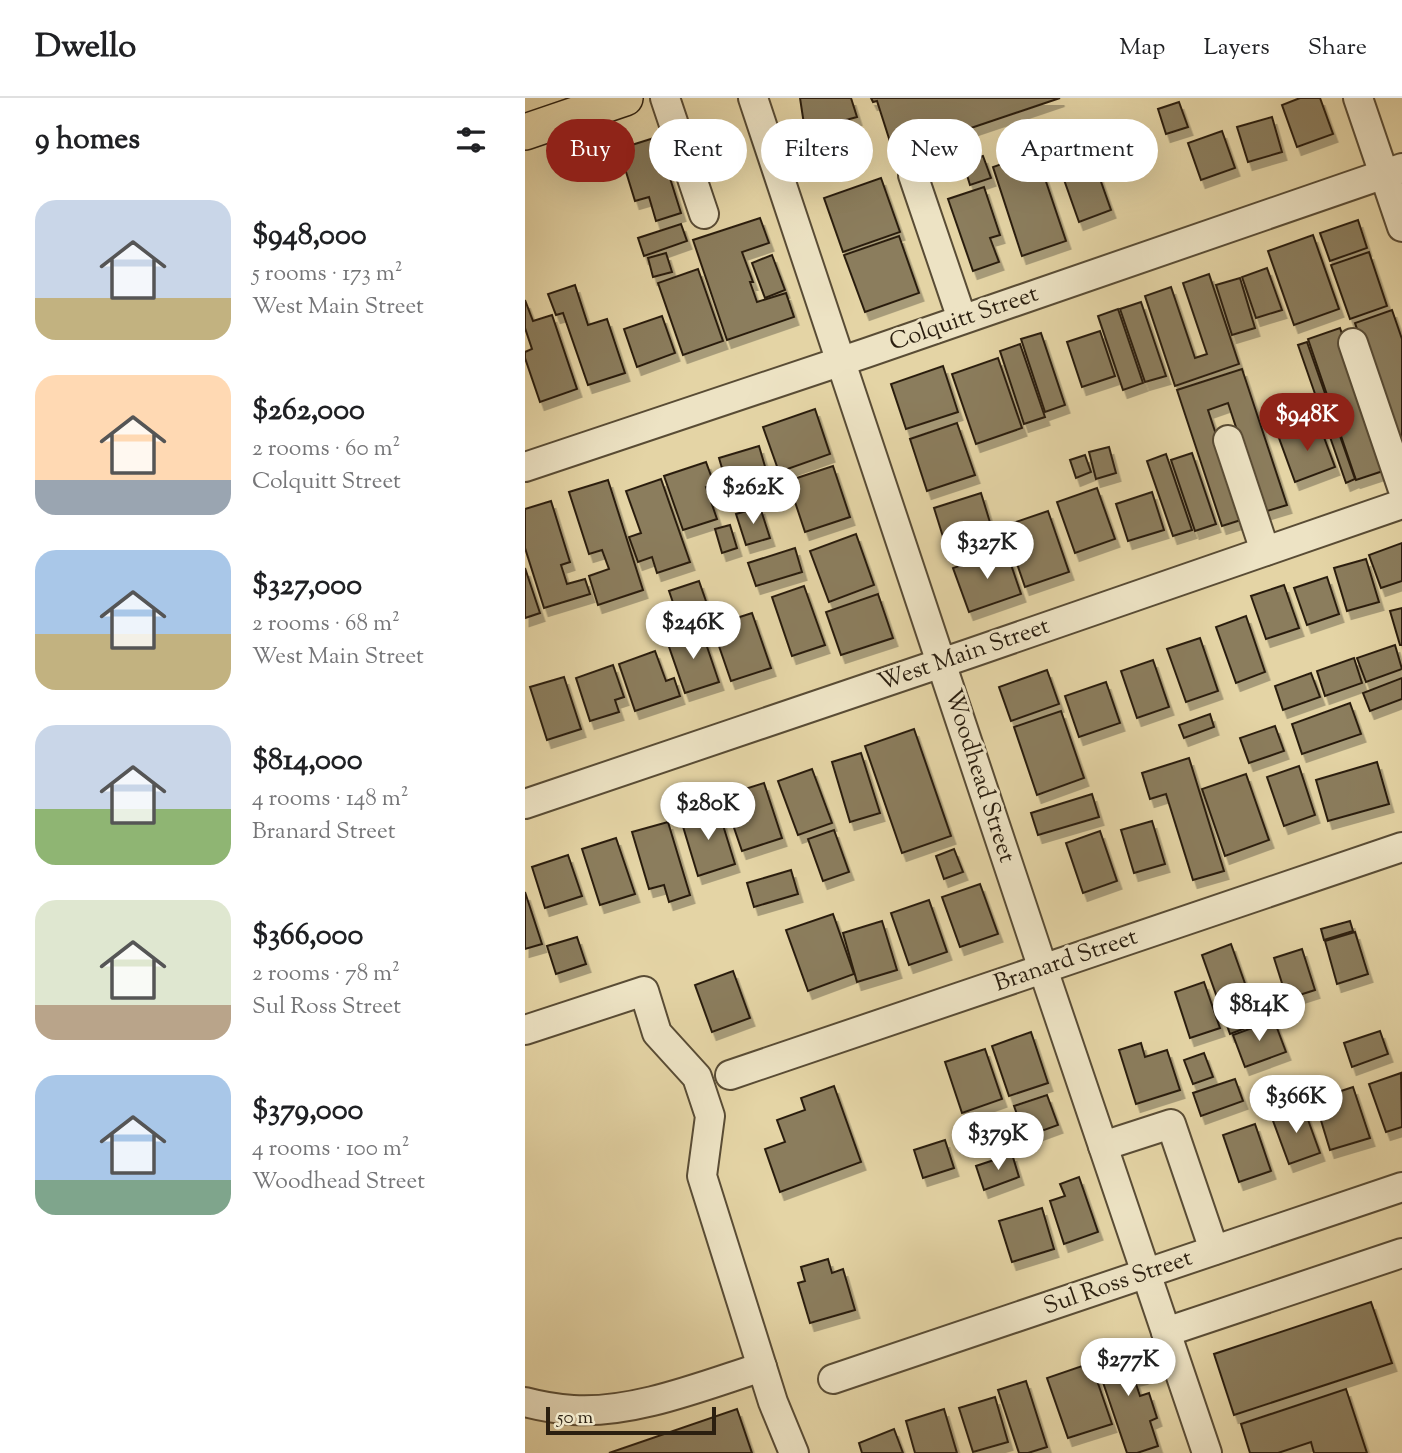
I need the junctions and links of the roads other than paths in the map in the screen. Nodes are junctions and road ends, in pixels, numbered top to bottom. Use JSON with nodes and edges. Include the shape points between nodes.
{"nodes":[{"id":1,"x":625,"y":98,"type":"edge"},
{"id":2,"x":665,"y":98,"type":"edge"},
{"id":3,"x":753,"y":98,"type":"edge"},
{"id":4,"x":1358,"y":98,"type":"edge"},
{"id":5,"x":525,"y":132,"type":"edge"},
{"id":6,"x":1393,"y":171,"type":"edge"},
{"id":7,"x":915,"y":182,"type":"edge"},
{"id":8,"x":704,"y":214,"type":"dead end"},
{"id":9,"x":1402,"y":227,"type":"edge"},
{"id":10,"x":963,"y":320,"type":"junction"},
{"id":11,"x":1353,"y":343,"type":"dead end"},
{"id":12,"x":841,"y":361,"type":"junction"},
{"id":13,"x":1228,"y":440,"type":"dead end"},
{"id":14,"x":525,"y":467,"type":"edge"},
{"id":15,"x":1402,"y":487,"type":"edge"},
{"id":16,"x":1402,"y":504,"type":"edge"},
{"id":17,"x":1265,"y":551,"type":"junction"},
{"id":18,"x":942,"y":663,"type":"junction"},
{"id":19,"x":525,"y":804,"type":"edge"},
{"id":20,"x":1402,"y":847,"type":"edge"},
{"id":21,"x":1042,"y":969,"type":"junction"},
{"id":22,"x":525,"y":1030,"type":"edge"},
{"id":23,"x":730,"y":1075,"type":"dead end"},
{"id":24,"x":1103,"y":1146,"type":"junction"},
{"id":25,"x":1402,"y":1187,"type":"edge"},
{"id":26,"x":1214,"y":1250,"type":"junction"},
{"id":27,"x":1402,"y":1253,"type":"edge"},
{"id":28,"x":1146,"y":1273,"type":"junction"},
{"id":29,"x":1166,"y":1332,"type":"junction"},
{"id":30,"x":762,"y":1367,"type":"junction"},
{"id":31,"x":833,"y":1379,"type":"dead end"},
{"id":32,"x":525,"y":1402,"type":"edge"},
{"id":33,"x":794,"y":1453,"type":"edge"},
{"id":34,"x":1207,"y":1453,"type":"edge"}],
"edges":[{"from":1,"to":5,"type":"main road"},
{"from":2,"to":8,"type":"street"},
{"from":3,"to":12,"type":"street","name":"Woodhead Street"},
{"from":4,"to":6,"type":"street"},
{"from":6,"to":9,"type":"street"},
{"from":6,"to":10,"type":"street","name":"Colquitt Street"},
{"from":7,"to":10,"type":"street"},
{"from":10,"to":12,"type":"street","name":"Colquitt Street"},
{"from":11,"to":15,"type":"street"},
{"from":12,"to":14,"type":"street","name":"Colquitt Street"},
{"from":12,"to":18,"type":"street","name":"Woodhead Street"},
{"from":13,"to":17,"type":"street"},
{"from":16,"to":17,"type":"street","name":"West Main Street"},
{"from":17,"to":18,"type":"street","name":"West Main Street"},
{"from":18,"to":19,"type":"street","name":"West Main Street"},
{"from":18,"to":21,"type":"street","name":"Woodhead Street"},
{"from":20,"to":21,"type":"street","name":"Branard Street"},
{"from":21,"to":23,"type":"street","name":"Branard Street"},
{"from":21,"to":24,"type":"street","name":"Woodhead Street"},
{"from":22,"to":30,"type":"street","via":[[644,991],[657,1033],[697,1077],[710,1116],[702,1176]]},
{"from":24,"to":26,"type":"street","via":[[1171,1124]]},
{"from":24,"to":28,"type":"street","name":"Woodhead Street"},
{"from":25,"to":26,"type":"street","name":"Sul Ross Street"},
{"from":26,"to":28,"type":"street","name":"Sul Ross Street"},
{"from":27,"to":29,"type":"street"},
{"from":28,"to":29,"type":"street","name":"Woodhead Street"},
{"from":28,"to":31,"type":"street","name":"Sul Ross Street"},
{"from":29,"to":34,"type":"street","name":"Woodhead Street"},
{"from":30,"to":32,"type":"street","via":[[616,1408],[573,1410]]},
{"from":30,"to":33,"type":"street"}]}
